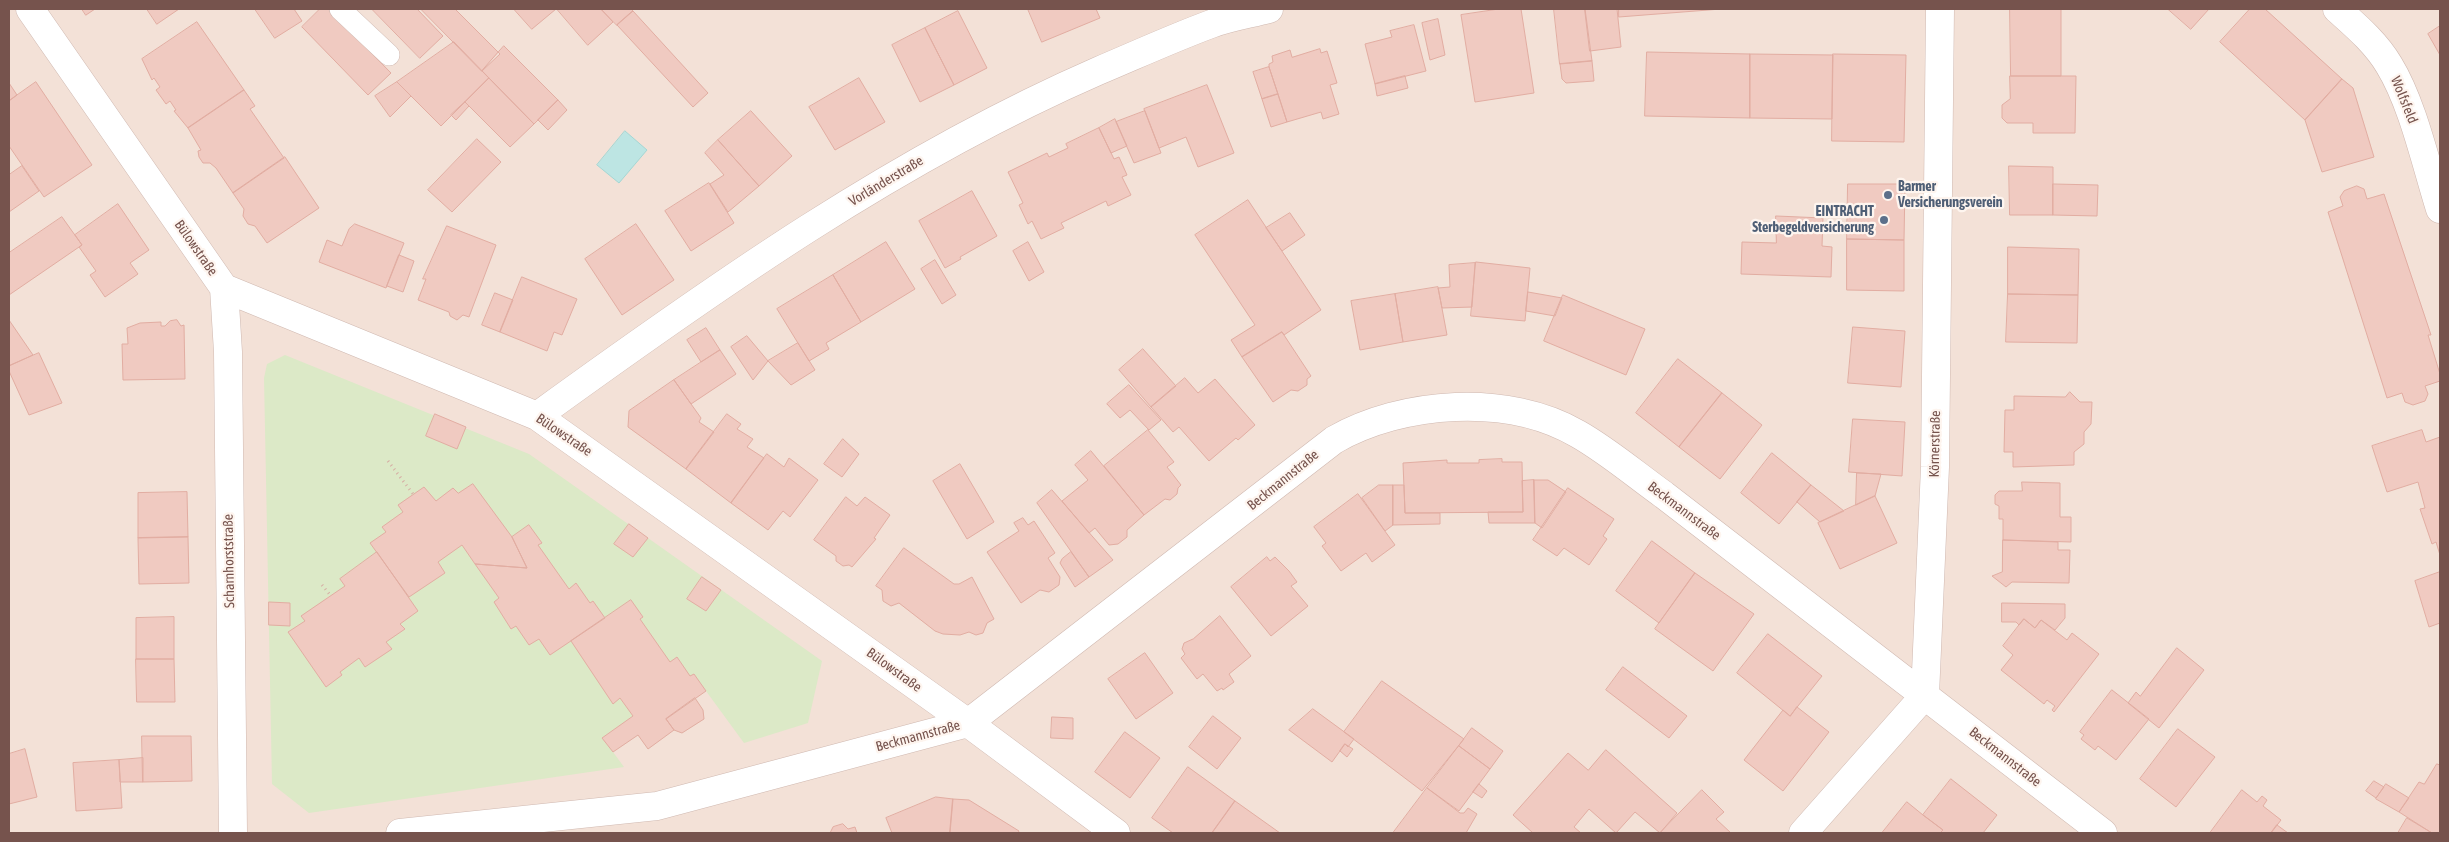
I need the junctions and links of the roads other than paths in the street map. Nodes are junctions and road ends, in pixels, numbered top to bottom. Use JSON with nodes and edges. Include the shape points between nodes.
{"nodes":[{"id":1,"x":30,"y":9,"type":"edge"},
{"id":2,"x":340,"y":9,"type":"edge"},
{"id":3,"x":1269,"y":9,"type":"edge"},
{"id":4,"x":1940,"y":9,"type":"edge"},
{"id":5,"x":2337,"y":9,"type":"edge"},
{"id":6,"x":389,"y":54,"type":"dead end"},
{"id":7,"x":2440,"y":209,"type":"edge"},
{"id":8,"x":224,"y":288,"type":"junction"},
{"id":9,"x":537,"y":416,"type":"junction"},
{"id":10,"x":1925,"y":695,"type":"junction"},
{"id":11,"x":968,"y":723,"type":"junction"},
{"id":12,"x":233,"y":833,"type":"edge"},
{"id":13,"x":400,"y":833,"type":"edge"},
{"id":14,"x":1116,"y":833,"type":"edge"},
{"id":15,"x":1803,"y":833,"type":"edge"},
{"id":16,"x":2103,"y":833,"type":"edge"}],
"edges":[{"from":1,"to":8,"type":"street","name":"Bülowstraße"},
{"from":2,"to":6,"type":"lane"},
{"from":3,"to":9,"type":"street","name":"Vorländerstraße","via":[[1213,23],[1049,93],[914,164],[824,219],[612,361]]},
{"from":4,"to":10,"type":"street","name":"Körnerstraße","via":[[1935,467]]},
{"from":5,"to":7,"type":"street","name":"Wolfsfeld","via":[[2390,66],[2413,123]]},
{"from":8,"to":9,"type":"street","name":"Bülowstraße"},
{"from":8,"to":12,"type":"street","name":"Scharnhorststraße","via":[[228,352]]},
{"from":9,"to":11,"type":"street","name":"Bülowstraße"},
{"from":10,"to":11,"type":"street","name":"Beckmannstraße","via":[[1578,433],[1534,415],[1483,406],[1400,414],[1355,428],[1334,440]]},
{"from":10,"to":15,"type":"street"},
{"from":10,"to":16,"type":"street","name":"Beckmannstraße"},
{"from":11,"to":13,"type":"street","name":"Beckmannstraße","via":[[657,806]]},
{"from":11,"to":14,"type":"street","name":"Bülowstraße"}]}
